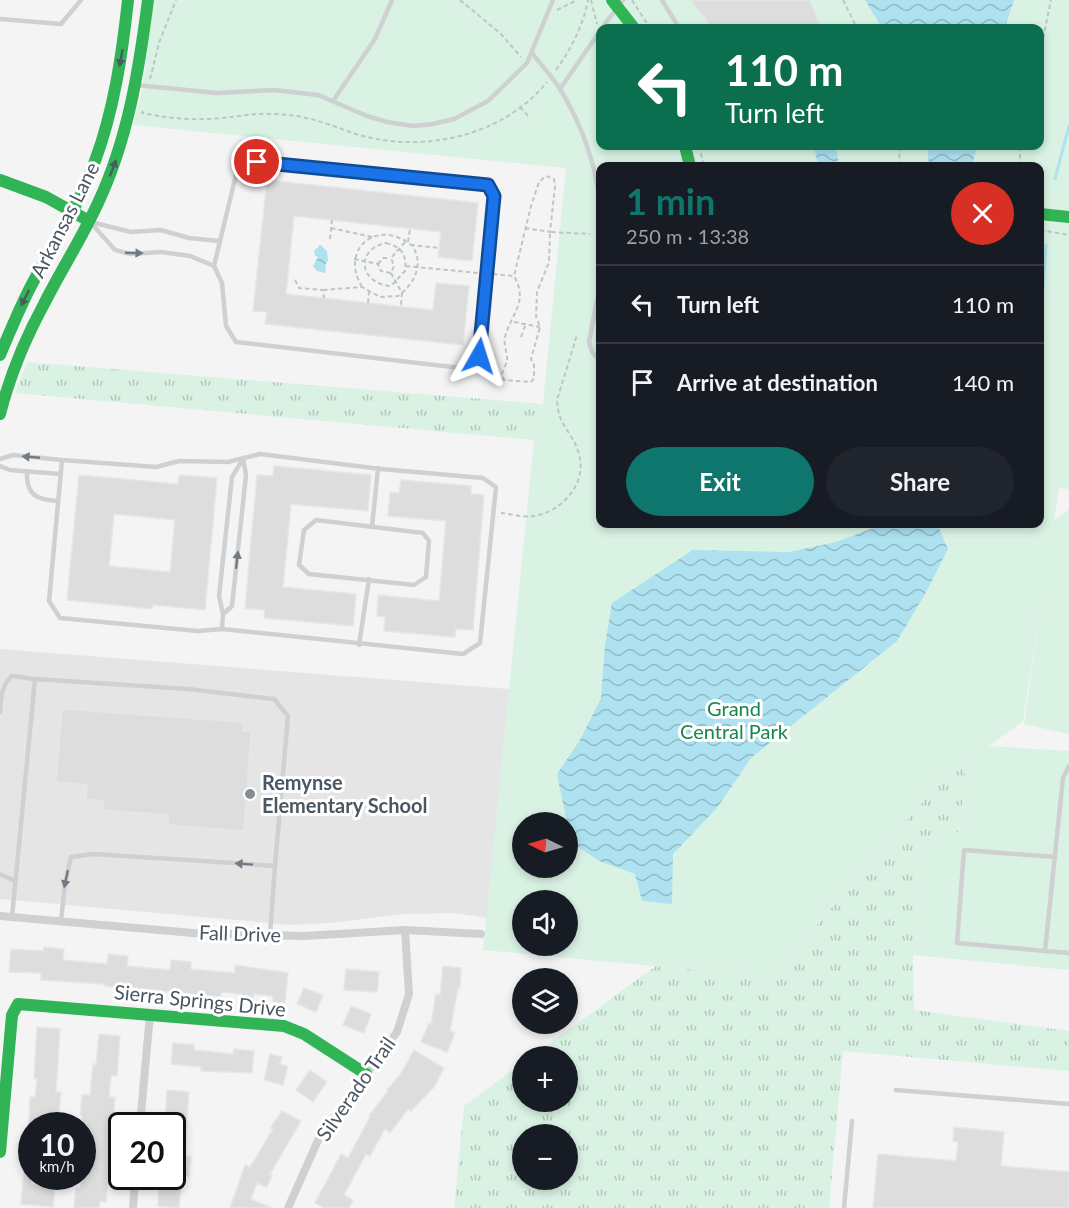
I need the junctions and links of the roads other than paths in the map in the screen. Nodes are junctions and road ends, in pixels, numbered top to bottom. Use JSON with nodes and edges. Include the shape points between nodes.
{"nodes":[{"id":1,"x":81,"y":0,"type":"edge"},
{"id":2,"x":128,"y":0,"type":"edge"},
{"id":3,"x":148,"y":0,"type":"edge"},
{"id":4,"x":392,"y":0,"type":"edge"},
{"id":5,"x":553,"y":0,"type":"edge"},
{"id":6,"x":662,"y":0,"type":"edge"},
{"id":7,"x":617,"y":2,"type":"edge"},
{"id":8,"x":0,"y":19,"type":"edge"},
{"id":9,"x":604,"y":24,"type":"edge"},
{"id":10,"x":631,"y":24,"type":"edge"},
{"id":11,"x":677,"y":24,"type":"edge"},
{"id":12,"x":596,"y":36,"type":"edge"},
{"id":13,"x":532,"y":53,"type":"junction"},
{"id":14,"x":142,"y":86,"type":"junction"},
{"id":15,"x":560,"y":89,"type":"junction"},
{"id":16,"x":333,"y":101,"type":"junction"},
{"id":17,"x":0,"y":180,"type":"edge"},
{"id":18,"x":596,"y":182,"type":"edge"},
{"id":19,"x":73,"y":209,"type":"junction"},
{"id":20,"x":1044,"y":214,"type":"edge"},
{"id":21,"x":1069,"y":217,"type":"edge"},
{"id":22,"x":89,"y":221,"type":"junction"},
{"id":23,"x":219,"y":241,"type":"junction"},
{"id":24,"x":214,"y":266,"type":"junction"},
{"id":25,"x":596,"y":306,"type":"edge"},
{"id":26,"x":0,"y":355,"type":"edge"},
{"id":27,"x":596,"y":357,"type":"edge"},
{"id":28,"x":0,"y":414,"type":"edge"},
{"id":29,"x":243,"y":458,"type":"junction"},
{"id":30,"x":0,"y":459,"type":"edge"},
{"id":31,"x":62,"y":460,"type":"junction"},
{"id":32,"x":0,"y":466,"type":"edge"},
{"id":33,"x":378,"y":468,"type":"junction"},
{"id":34,"x":27,"y":472,"type":"junction"},
{"id":35,"x":61,"y":474,"type":"junction"},
{"id":36,"x":58,"y":501,"type":"junction"},
{"id":37,"x":372,"y":527,"type":"junction"},
{"id":38,"x":369,"y":579,"type":"junction"},
{"id":39,"x":223,"y":614,"type":"junction"},
{"id":40,"x":222,"y":629,"type":"junction"},
{"id":41,"x":359,"y":645,"type":"junction"},
{"id":42,"x":35,"y":679,"type":"junction"},
{"id":43,"x":0,"y":712,"type":"edge"},
{"id":44,"x":1069,"y":766,"type":"edge"},
{"id":45,"x":1055,"y":857,"type":"junction"},
{"id":46,"x":274,"y":866,"type":"junction"},
{"id":47,"x":0,"y":874,"type":"edge"},
{"id":48,"x":15,"y":881,"type":"junction"},
{"id":49,"x":0,"y":916,"type":"edge"},
{"id":50,"x":12,"y":917,"type":"junction"},
{"id":51,"x":61,"y":921,"type":"junction"},
{"id":52,"x":405,"y":930,"type":"junction"},
{"id":53,"x":481,"y":934,"type":"dead end"},
{"id":54,"x":270,"y":935,"type":"junction"},
{"id":55,"x":1046,"y":951,"type":"junction"},
{"id":56,"x":1069,"y":953,"type":"edge"},
{"id":57,"x":150,"y":1014,"type":"junction"},
{"id":58,"x":366,"y":1074,"type":"junction"},
{"id":59,"x":896,"y":1090,"type":"dead end"},
{"id":60,"x":1069,"y":1104,"type":"edge"},
{"id":61,"x":141,"y":1112,"type":"edge"},
{"id":62,"x":852,"y":1121,"type":"dead end"},
{"id":63,"x":0,"y":1152,"type":"edge"},
{"id":64,"x":134,"y":1190,"type":"edge"},
{"id":65,"x":133,"y":1208,"type":"edge"},
{"id":66,"x":288,"y":1208,"type":"edge"},
{"id":67,"x":844,"y":1208,"type":"edge"}],
"edges":[{"from":1,"to":8,"type":"lane","via":[[61,24]]},
{"from":2,"to":19,"type":"main road","name":"Arkansas Lane","one_way":true,"via":[[110,118],[95,163]]},
{"from":3,"to":14,"type":"main road","name":"Arkansas Lane"},
{"from":4,"to":16,"type":"lane","via":[[375,39]]},
{"from":5,"to":13,"type":"lane"},
{"from":6,"to":11,"type":"lane"},
{"from":7,"to":9,"type":"lane"},
{"from":7,"to":10,"type":"main road"},
{"from":12,"to":15,"type":"lane"},
{"from":13,"to":15,"type":"lane"},
{"from":13,"to":16,"type":"lane","via":[[488,101],[454,119],[413,126],[387,122]]},
{"from":14,"to":16,"type":"lane","via":[[217,93],[274,90],[318,95]]},
{"from":22,"to":14,"type":"main road","name":"Arkansas Lane","one_way":true,"via":[[102,197]]},
{"from":15,"to":18,"type":"lane","via":[[592,161]]},
{"from":17,"to":19,"type":"main road"},
{"from":19,"to":22,"type":"main road"},
{"from":19,"to":26,"type":"main road","name":"Arkansas Lane","one_way":true,"via":[[23,301]]},
{"from":20,"to":21,"type":"main road"},
{"from":22,"to":23,"type":"lane","via":[[131,232],[161,230]]},
{"from":22,"to":24,"type":"lane","one_way":true,"via":[[115,250],[189,256]]},
{"from":22,"to":28,"type":"main road","name":"Arkansas Lane","via":[[18,357]]},
{"from":23,"to":24,"type":"lane"},
{"from":23,"to":24,"type":"lane","via":[[236,175],[244,165],[257,162],[488,185],[494,196],[479,356],[461,368],[236,342],[226,326],[222,283]]},
{"from":25,"to":27,"type":"lane","via":[[589,341]]},
{"from":29,"to":31,"type":"lane","via":[[228,462],[179,461],[156,467]]},
{"from":29,"to":33,"type":"lane","via":[[260,454]]},
{"from":29,"to":39,"type":"lane","via":[[232,477],[219,596]]},
{"from":39,"to":29,"type":"lane","one_way":true,"via":[[232,606],[246,475]]},
{"from":31,"to":30,"type":"lane","one_way":true,"via":[[13,456]]},
{"from":31,"to":35,"type":"lane"},
{"from":32,"to":34,"type":"lane"},
{"from":33,"to":37,"type":"lane"},
{"from":33,"to":41,"type":"lane","via":[[483,477],[496,487],[480,643],[463,654]]},
{"from":34,"to":35,"type":"lane"},
{"from":34,"to":36,"type":"lane","via":[[26,484],[32,494]]},
{"from":35,"to":36,"type":"lane"},
{"from":36,"to":40,"type":"lane","via":[[50,601],[60,618],[198,631]]},
{"from":37,"to":38,"type":"lane","via":[[423,533],[429,541],[426,577],[414,585]]},
{"from":37,"to":38,"type":"lane","via":[[316,520],[304,530],[299,565],[309,574]]},
{"from":38,"to":41,"type":"lane"},
{"from":39,"to":40,"type":"lane"},
{"from":40,"to":41,"type":"lane"},
{"from":42,"to":43,"type":"lane","via":[[12,676],[7,680]]},
{"from":42,"to":46,"type":"lane","via":[[274,699],[288,716]]},
{"from":42,"to":48,"type":"lane"},
{"from":44,"to":45,"type":"lane","via":[[1063,778]]},
{"from":45,"to":55,"type":"lane"},
{"from":45,"to":55,"type":"lane","via":[[964,850],[957,943]]},
{"from":46,"to":51,"type":"lane","one_way":true,"via":[[93,854],[71,857]]},
{"from":46,"to":54,"type":"lane"},
{"from":47,"to":48,"type":"lane"},
{"from":48,"to":50,"type":"lane"},
{"from":49,"to":50,"type":"street","name":"Fall Drive"},
{"from":50,"to":51,"type":"street","name":"Fall Drive"},
{"from":51,"to":54,"type":"street","name":"Fall Drive","via":[[193,933]]},
{"from":52,"to":53,"type":"street","name":"Fall Drive"},
{"from":52,"to":54,"type":"street","name":"Fall Drive"},
{"from":52,"to":58,"type":"street","name":"Silverado Trail","via":[[409,994],[397,1032]]},
{"from":55,"to":56,"type":"lane"},
{"from":57,"to":58,"type":"main road","name":"Sierra Springs Drive","via":[[284,1026],[304,1034]]},
{"from":57,"to":61,"type":"street"},
{"from":57,"to":63,"type":"main road","name":"Sierra Springs Drive","via":[[18,1004],[12,1015]]},
{"from":58,"to":66,"type":"street","name":"Silverado Trail","via":[[319,1138]]},
{"from":59,"to":60,"type":"lane"},
{"from":62,"to":67,"type":"lane"},
{"from":64,"to":65,"type":"street"}]}
